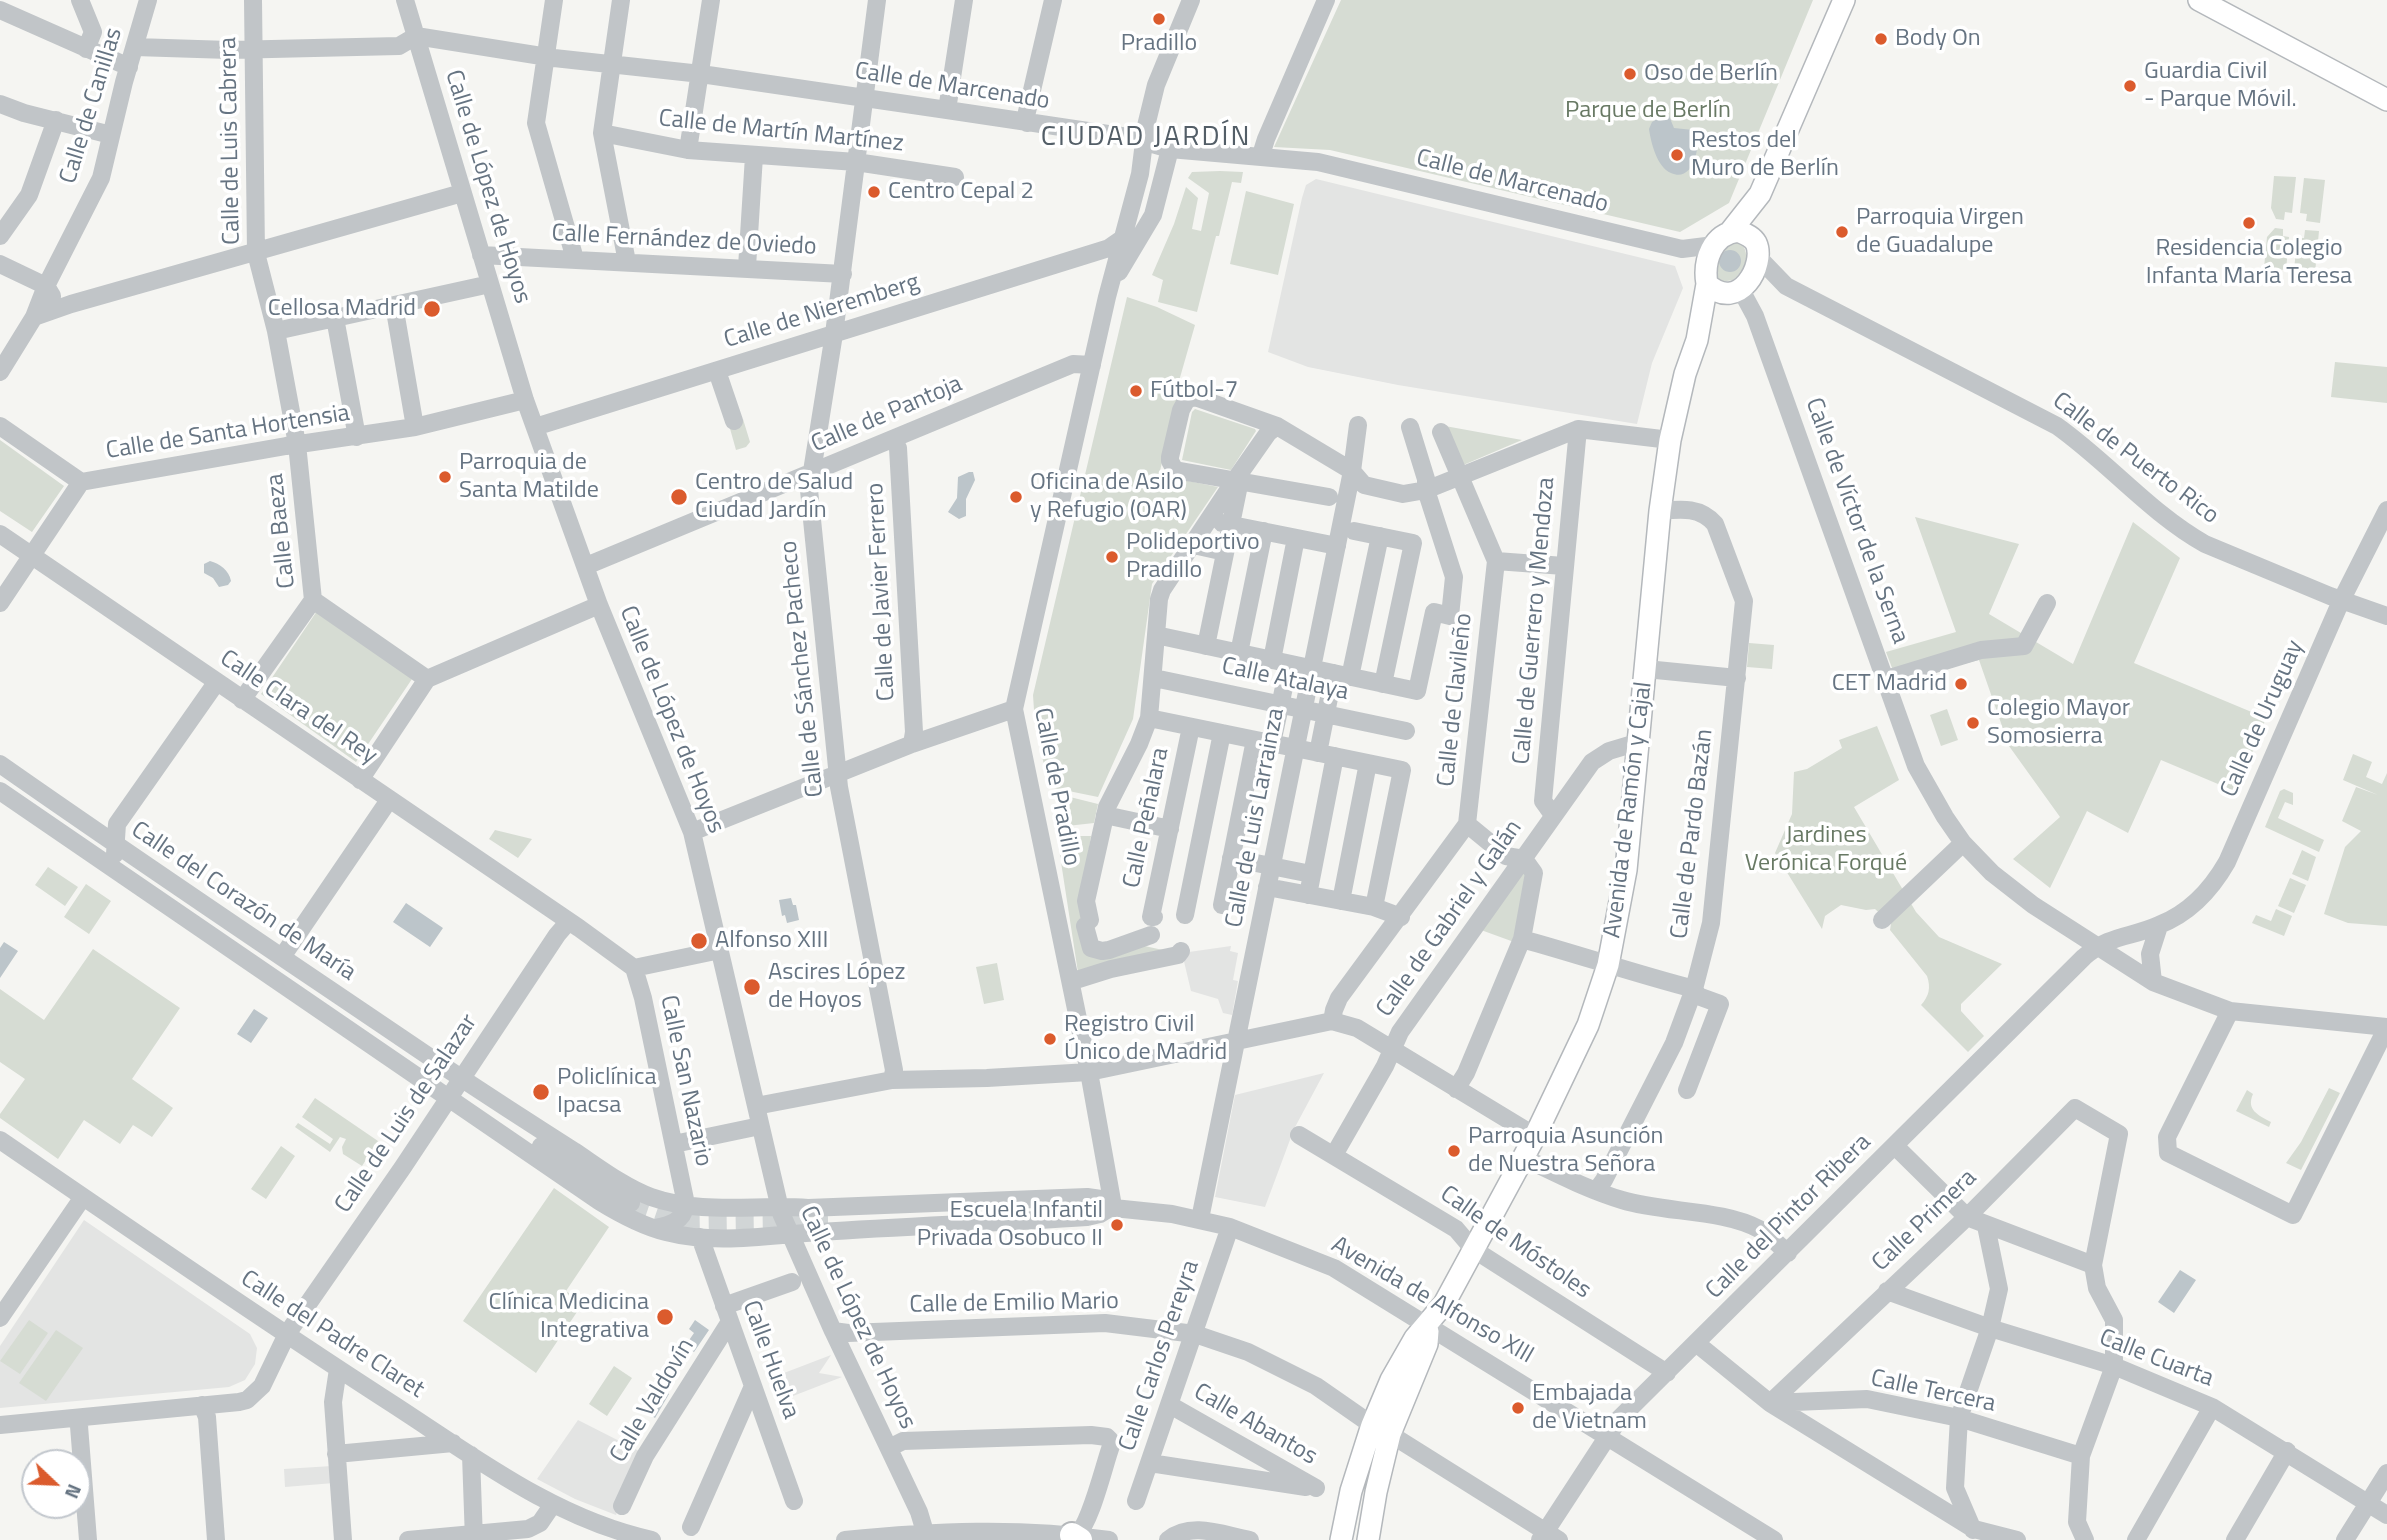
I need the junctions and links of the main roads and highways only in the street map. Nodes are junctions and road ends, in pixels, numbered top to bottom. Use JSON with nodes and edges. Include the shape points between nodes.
{"nodes":[{"id":1,"x":1844,"y":0,"type":"edge"},
{"id":2,"x":2199,"y":0,"type":"edge"},
{"id":3,"x":2387,"y":100,"type":"edge"},
{"id":4,"x":1760,"y":194,"type":"junction"},
{"id":5,"x":1722,"y":238,"type":"junction"},
{"id":6,"x":1756,"y":249,"type":"junction"},
{"id":7,"x":1706,"y":278,"type":"junction"},
{"id":8,"x":1736,"y":292,"type":"junction"},
{"id":9,"x":1696,"y":340,"type":"junction"},
{"id":10,"x":1381,"y":1430,"type":"junction"},
{"id":11,"x":1341,"y":1540,"type":"edge"},
{"id":12,"x":1368,"y":1540,"type":"edge"}],
"edges":[{"from":1,"to":4,"type":"main road"},
{"from":2,"to":3,"type":"main road"},
{"from":4,"to":5,"type":"main road"},
{"from":4,"to":6,"type":"main road"},
{"from":5,"to":6,"type":"main road","via":[[1738,231],[1749,236]]},
{"from":5,"to":7,"type":"main road","via":[[1709,255]]},
{"from":6,"to":8,"type":"main road","via":[[1755,267]]},
{"from":7,"to":8,"type":"main road","via":[[1722,294]]},
{"from":7,"to":9,"type":"main road","name":"Avenida de Ramón y Cajal"},
{"from":8,"to":9,"type":"main road","name":"Avenida de Ramón y Cajal"},
{"from":9,"to":10,"type":"main road","name":"Avenida de Ramón y Cajal","via":[[1670,440],[1626,870],[1608,965],[1588,1025],[1524,1158],[1444,1304],[1415,1338],[1391,1380]]},
{"from":10,"to":11,"type":"main road","name":"Avenida de Ramón y Cajal","via":[[1351,1491]]},
{"from":10,"to":12,"type":"main road","name":"Avenida de Ramón y Cajal"}]}
